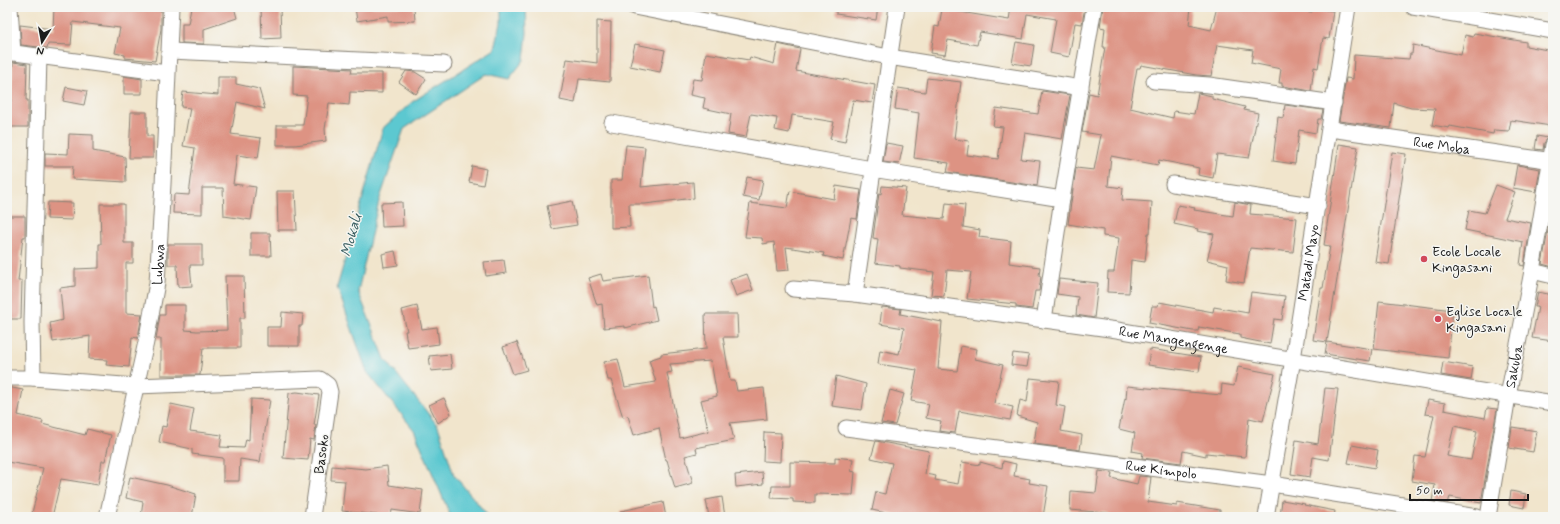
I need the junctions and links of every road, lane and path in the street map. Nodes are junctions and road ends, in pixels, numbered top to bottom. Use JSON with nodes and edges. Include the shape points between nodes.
{"nodes":[{"id":1,"x":10,"y":7,"type":"edge"},
{"id":2,"x":171,"y":7,"type":"edge"},
{"id":3,"x":634,"y":7,"type":"edge"},
{"id":4,"x":897,"y":7,"type":"edge"},
{"id":5,"x":1094,"y":7,"type":"edge"},
{"id":6,"x":1348,"y":7,"type":"edge"},
{"id":7,"x":1413,"y":7,"type":"edge"},
{"id":8,"x":1553,"y":31,"type":"edge"},
{"id":9,"x":170,"y":51,"type":"junction"},
{"id":10,"x":10,"y":53,"type":"edge"},
{"id":11,"x":39,"y":56,"type":"junction"},
{"id":12,"x":889,"y":57,"type":"junction"},
{"id":13,"x":444,"y":64,"type":"dead end"},
{"id":14,"x":168,"y":73,"type":"junction"},
{"id":15,"x":1154,"y":81,"type":"dead end"},
{"id":16,"x":1081,"y":88,"type":"junction"},
{"id":17,"x":1334,"y":103,"type":"junction"},
{"id":18,"x":612,"y":123,"type":"dead end"},
{"id":19,"x":1330,"y":129,"type":"junction"},
{"id":20,"x":1553,"y":145,"type":"edge"},
{"id":21,"x":1552,"y":161,"type":"edge"},
{"id":22,"x":872,"y":169,"type":"junction"},
{"id":23,"x":1174,"y":184,"type":"dead end"},
{"id":24,"x":1062,"y":199,"type":"junction"},
{"id":25,"x":1318,"y":206,"type":"junction"},
{"id":26,"x":1532,"y":271,"type":"junction"},
{"id":27,"x":1553,"y":276,"type":"edge"},
{"id":28,"x":793,"y":289,"type":"dead end"},
{"id":29,"x":855,"y":294,"type":"junction"},
{"id":30,"x":1044,"y":320,"type":"junction"},
{"id":31,"x":1294,"y":359,"type":"junction"},
{"id":32,"x":7,"y":378,"type":"edge"},
{"id":33,"x":33,"y":378,"type":"junction"},
{"id":34,"x":136,"y":386,"type":"junction"},
{"id":35,"x":1508,"y":396,"type":"junction"},
{"id":36,"x":1553,"y":403,"type":"edge"},
{"id":37,"x":846,"y":428,"type":"dead end"},
{"id":38,"x":1272,"y":484,"type":"junction"},
{"id":39,"x":107,"y":517,"type":"edge"},
{"id":40,"x":312,"y":517,"type":"edge"},
{"id":41,"x":1266,"y":517,"type":"edge"},
{"id":42,"x":1476,"y":517,"type":"edge"},
{"id":43,"x":1488,"y":517,"type":"edge"}],
"edges":[{"from":1,"to":10,"type":"street"},
{"from":2,"to":9,"type":"street","name":"Lubwa"},
{"from":3,"to":12,"type":"street"},
{"from":4,"to":12,"type":"street"},
{"from":5,"to":16,"type":"street"},
{"from":6,"to":17,"type":"street","name":"Matadi Mayo"},
{"from":7,"to":8,"type":"street"},
{"from":9,"to":13,"type":"street"},
{"from":9,"to":14,"type":"street","name":"Lubwa"},
{"from":10,"to":11,"type":"street"},
{"from":11,"to":14,"type":"street"},
{"from":11,"to":33,"type":"street","via":[[32,322]]},
{"from":12,"to":16,"type":"street"},
{"from":12,"to":22,"type":"street"},
{"from":14,"to":34,"type":"street","name":"Lubwa","via":[[157,283]]},
{"from":15,"to":17,"type":"street","via":[[1209,85]]},
{"from":16,"to":24,"type":"street"},
{"from":17,"to":19,"type":"street","name":"Matadi Mayo"},
{"from":18,"to":22,"type":"street"},
{"from":19,"to":21,"type":"street","name":"Rue Moba"},
{"from":19,"to":25,"type":"street","name":"Matadi Mayo"},
{"from":20,"to":21,"type":"street","name":"Sakuba"},
{"from":21,"to":26,"type":"street","name":"Sakuba"},
{"from":22,"to":24,"type":"street"},
{"from":22,"to":29,"type":"street"},
{"from":23,"to":25,"type":"street"},
{"from":24,"to":30,"type":"street"},
{"from":25,"to":31,"type":"street","name":"Matadi Mayo"},
{"from":26,"to":27,"type":"street"},
{"from":26,"to":35,"type":"street","name":"Sakuba"},
{"from":28,"to":29,"type":"street","name":"Rue Mangengenge"},
{"from":29,"to":30,"type":"street","name":"Rue Mangengenge"},
{"from":30,"to":31,"type":"street","name":"Rue Mangengenge"},
{"from":31,"to":35,"type":"street","name":"Rue Mangengenge"},
{"from":31,"to":38,"type":"street","name":"Matadi Mayo"},
{"from":32,"to":33,"type":"street"},
{"from":33,"to":34,"type":"street"},
{"from":34,"to":39,"type":"street","name":"Lubwa"},
{"from":34,"to":40,"type":"street","name":"Basoko","via":[[314,378],[325,381],[330,392]]},
{"from":35,"to":36,"type":"street","name":"Rue Mangengenge"},
{"from":35,"to":43,"type":"street","name":"Sakuba"},
{"from":37,"to":38,"type":"street","name":"Rue Kimpolo"},
{"from":38,"to":41,"type":"street","name":"Matadi Mayo"},
{"from":38,"to":42,"type":"street","name":"Rue Kimpolo"}]}
